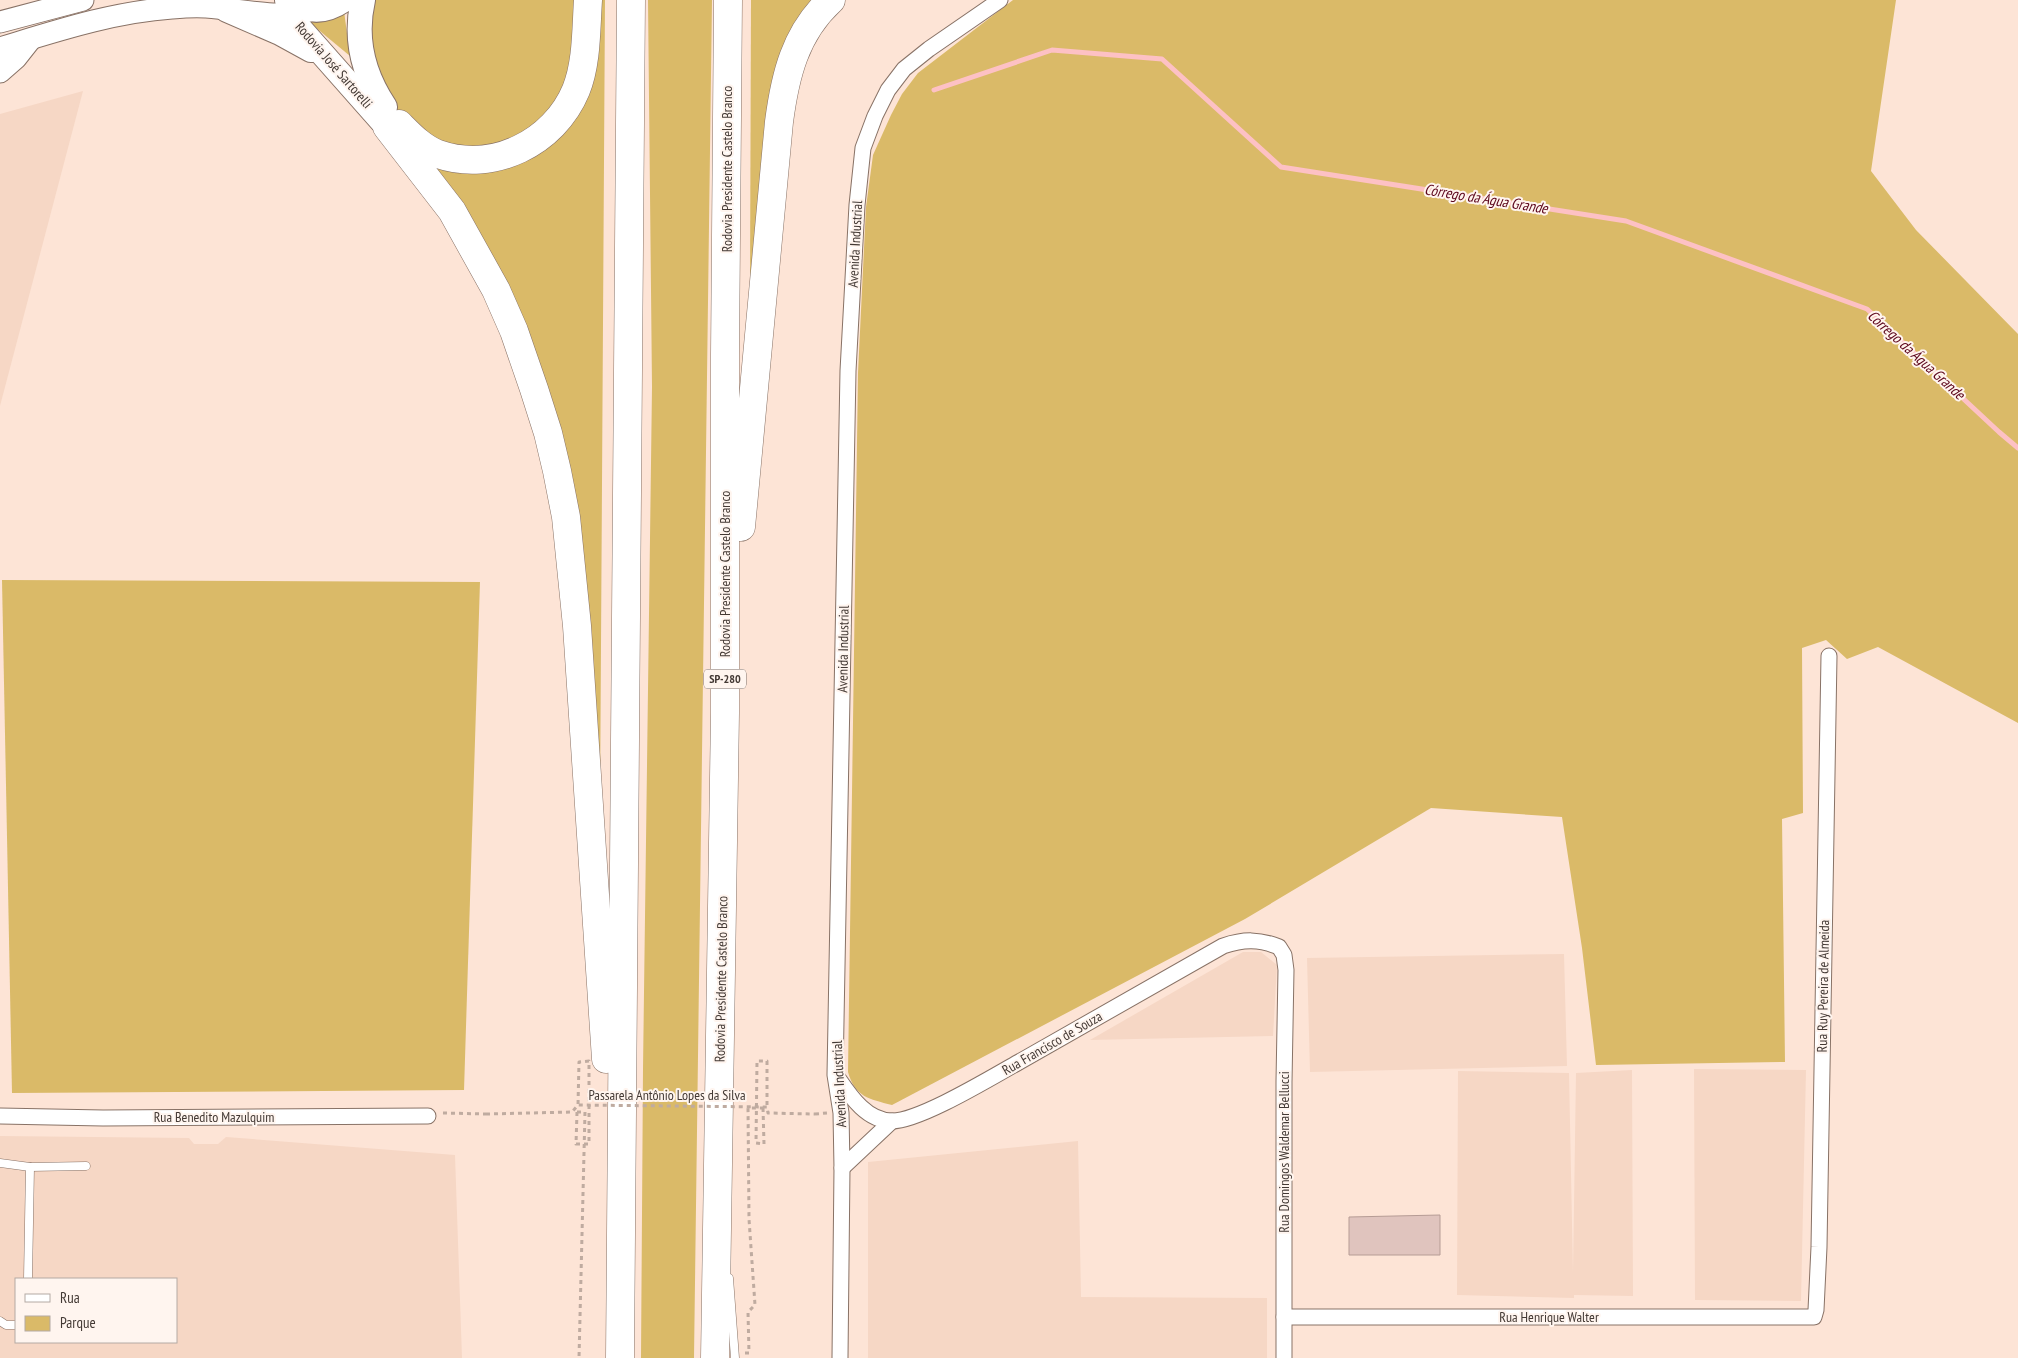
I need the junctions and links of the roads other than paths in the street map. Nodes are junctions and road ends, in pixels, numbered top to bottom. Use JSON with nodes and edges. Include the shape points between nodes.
{"nodes":[{"id":1,"x":82,"y":0,"type":"edge"},
{"id":2,"x":588,"y":0,"type":"edge"},
{"id":3,"x":631,"y":0,"type":"edge"},
{"id":4,"x":728,"y":0,"type":"edge"},
{"id":5,"x":831,"y":0,"type":"edge"},
{"id":6,"x":1000,"y":0,"type":"edge"},
{"id":7,"x":356,"y":3,"type":"edge"},
{"id":8,"x":296,"y":6,"type":"edge"},
{"id":9,"x":0,"y":10,"type":"edge"},
{"id":10,"x":227,"y":10,"type":"junction"},
{"id":11,"x":0,"y":22,"type":"edge"},
{"id":12,"x":31,"y":38,"type":"junction"},
{"id":13,"x":0,"y":48,"type":"edge"},
{"id":14,"x":326,"y":59,"type":"junction"},
{"id":15,"x":0,"y":72,"type":"edge"},
{"id":16,"x":391,"y":124,"type":"junction"},
{"id":17,"x":1828,"y":656,"type":"dead end"},
{"id":18,"x":726,"y":713,"type":"junction"},
{"id":19,"x":1279,"y":947,"type":"joint"},
{"id":20,"x":835,"y":1075,"type":"junction"},
{"id":21,"x":0,"y":1116,"type":"edge"},
{"id":22,"x":428,"y":1116,"type":"road end"},
{"id":23,"x":892,"y":1121,"type":"junction"},
{"id":24,"x":0,"y":1164,"type":"edge"},
{"id":25,"x":86,"y":1166,"type":"dead end"},
{"id":26,"x":30,"y":1167,"type":"junction"},
{"id":27,"x":842,"y":1168,"type":"junction"},
{"id":28,"x":718,"y":1190,"type":"junction"},
{"id":29,"x":620,"y":1230,"type":"junction"},
{"id":30,"x":725,"y":1246,"type":"dead end"},
{"id":31,"x":728,"y":1273,"type":"dead end"},
{"id":32,"x":28,"y":1278,"type":"edge"},
{"id":33,"x":1284,"y":1317,"type":"junction"},
{"id":34,"x":1814,"y":1317,"type":"joint"},
{"id":35,"x":0,"y":1321,"type":"edge"},
{"id":36,"x":15,"y":1325,"type":"edge"},
{"id":37,"x":620,"y":1326,"type":"junction"},
{"id":38,"x":728,"y":1356,"type":"edge"},
{"id":39,"x":610,"y":1358,"type":"edge"},
{"id":40,"x":620,"y":1358,"type":"edge"},
{"id":41,"x":840,"y":1358,"type":"edge"},
{"id":42,"x":1284,"y":1358,"type":"edge"}],
"edges":[{"from":1,"to":9,"type":"main road"},
{"from":1,"to":11,"type":"main road"},
{"from":2,"to":16,"type":"highway","via":[[582,70],[576,90],[558,120],[527,146],[482,160],[459,159],[436,153]]},
{"from":3,"to":29,"type":"highway"},
{"from":4,"to":18,"type":"highway","name":"Rodovia Presidente Castelo Branco","number":"SP-280"},
{"from":5,"to":18,"type":"highway","via":[[799,42],[783,88]]},
{"from":6,"to":20,"type":"street","name":"Avenida Industrial","via":[[904,69],[888,90],[863,148],[848,371]]},
{"from":7,"to":8,"type":"main road","via":[[324,10]]},
{"from":7,"to":16,"type":"main road","name":"Rodovia José Sartorelli","via":[[364,68]]},
{"from":8,"to":10,"type":"main road","via":[[277,16]]},
{"from":8,"to":14,"type":"main road","name":"Rodovia José Sartorelli","via":[[296,24]]},
{"from":10,"to":12,"type":"main road","via":[[204,6],[148,10]]},
{"from":10,"to":14,"type":"main road","via":[[280,33]]},
{"from":12,"to":13,"type":"main road"},
{"from":12,"to":15,"type":"main road"},
{"from":14,"to":16,"type":"main road","name":"Rodovia José Sartorelli"},
{"from":16,"to":29,"type":"highway","via":[[452,211],[496,290],[534,389],[557,470],[566,517],[577,626],[601,1003]]},
{"from":17,"to":34,"type":"street","name":"Rua Ruy Pereira de Almeida","via":[[1819,1247]]},
{"from":18,"to":28,"type":"highway","name":"Rodovia Presidente Castelo Branco","number":"SP-280"},
{"from":19,"to":23,"type":"street","name":"Rua Francisco de Souza","via":[[1255,940],[1223,946],[978,1085],[921,1113]]},
{"from":19,"to":33,"type":"street","name":"Rua Domingos Waldemar Bellucci","via":[[1286,970]]},
{"from":20,"to":23,"type":"street","via":[[869,1114]]},
{"from":20,"to":27,"type":"street","name":"Avenida Industrial","via":[[841,1113]]},
{"from":21,"to":22,"type":"street","name":"Rua Benedito Mazulquim"},
{"from":23,"to":27,"type":"street"},
{"from":24,"to":26,"type":"lane"},
{"from":25,"to":26,"type":"lane"},
{"from":26,"to":32,"type":"lane"},
{"from":27,"to":41,"type":"street","name":"Avenida Industrial"},
{"from":28,"to":30,"type":"lane"},
{"from":28,"to":38,"type":"highway","name":"Rodovia Presidente Castelo Branco","number":"SP-280"},
{"from":29,"to":37,"type":"highway"},
{"from":31,"to":38,"type":"lane"},
{"from":33,"to":34,"type":"street","name":"Rua Henrique Walter"},
{"from":33,"to":42,"type":"street","name":"Rua Domingos Waldemar Bellucci"},
{"from":35,"to":36,"type":"lane"},
{"from":37,"to":39,"type":"lane"},
{"from":37,"to":40,"type":"highway"}]}
